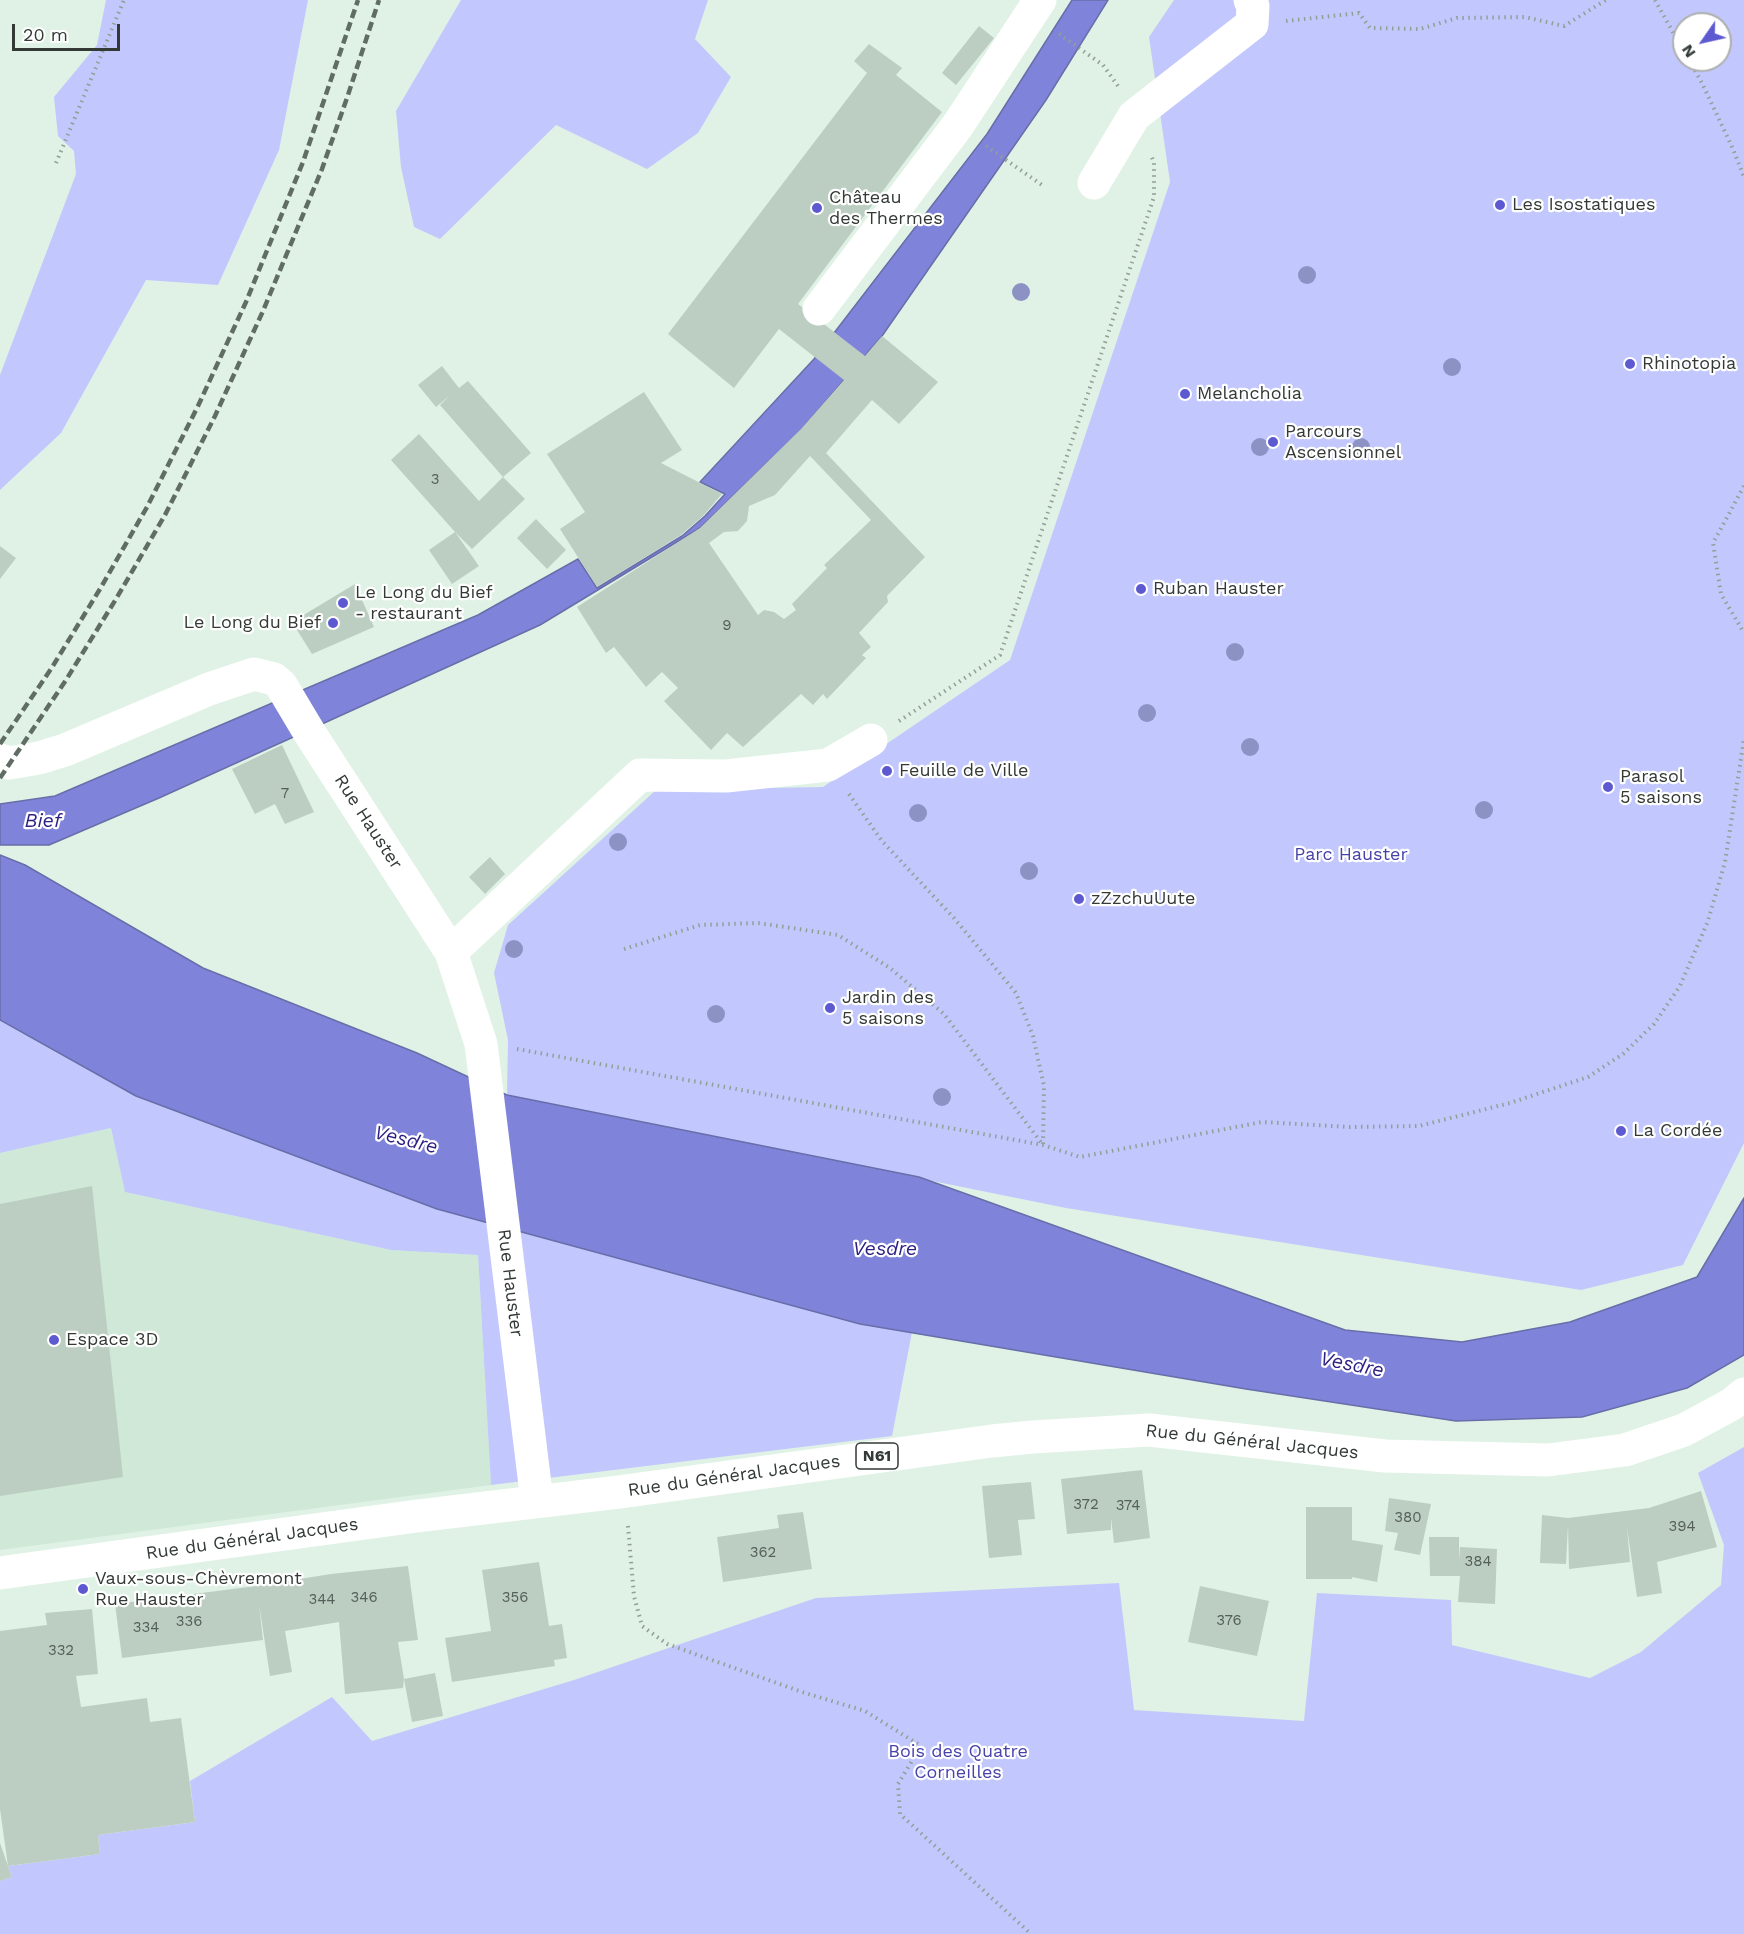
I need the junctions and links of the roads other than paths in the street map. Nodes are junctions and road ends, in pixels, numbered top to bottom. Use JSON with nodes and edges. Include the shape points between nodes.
{"nodes":[{"id":1,"x":1040,"y":0,"type":"edge"},
{"id":2,"x":1251,"y":12,"type":"edge"},
{"id":3,"x":1094,"y":183,"type":"dead end"},
{"id":4,"x":819,"y":309,"type":"dead end"},
{"id":5,"x":871,"y":740,"type":"road end"},
{"id":6,"x":0,"y":760,"type":"edge"},
{"id":7,"x":451,"y":952,"type":"junction"},
{"id":8,"x":1744,"y":1394,"type":"edge"},
{"id":9,"x":537,"y":1501,"type":"junction"},
{"id":10,"x":0,"y":1573,"type":"edge"}],
"edges":[{"from":1,"to":4,"type":"main road","via":[[958,125]]},
{"from":2,"to":3,"type":"main road","via":[[1134,116]]},
{"from":5,"to":7,"type":"main road","via":[[828,765],[726,776],[640,775]]},
{"from":6,"to":7,"type":"main road","name":"Rue Hauster","via":[[39,758],[65,750],[254,674],[274,679]]},
{"from":7,"to":9,"type":"main road","name":"Rue Hauster","via":[[482,1055]]},
{"from":8,"to":9,"type":"main road","name":"Rue du Général Jacques","number":"N61","via":[[1684,1430],[1625,1450],[1548,1460],[1385,1456],[1149,1430],[992,1441]]},
{"from":9,"to":10,"type":"main road","name":"Rue du Général Jacques","number":"N61"}]}
